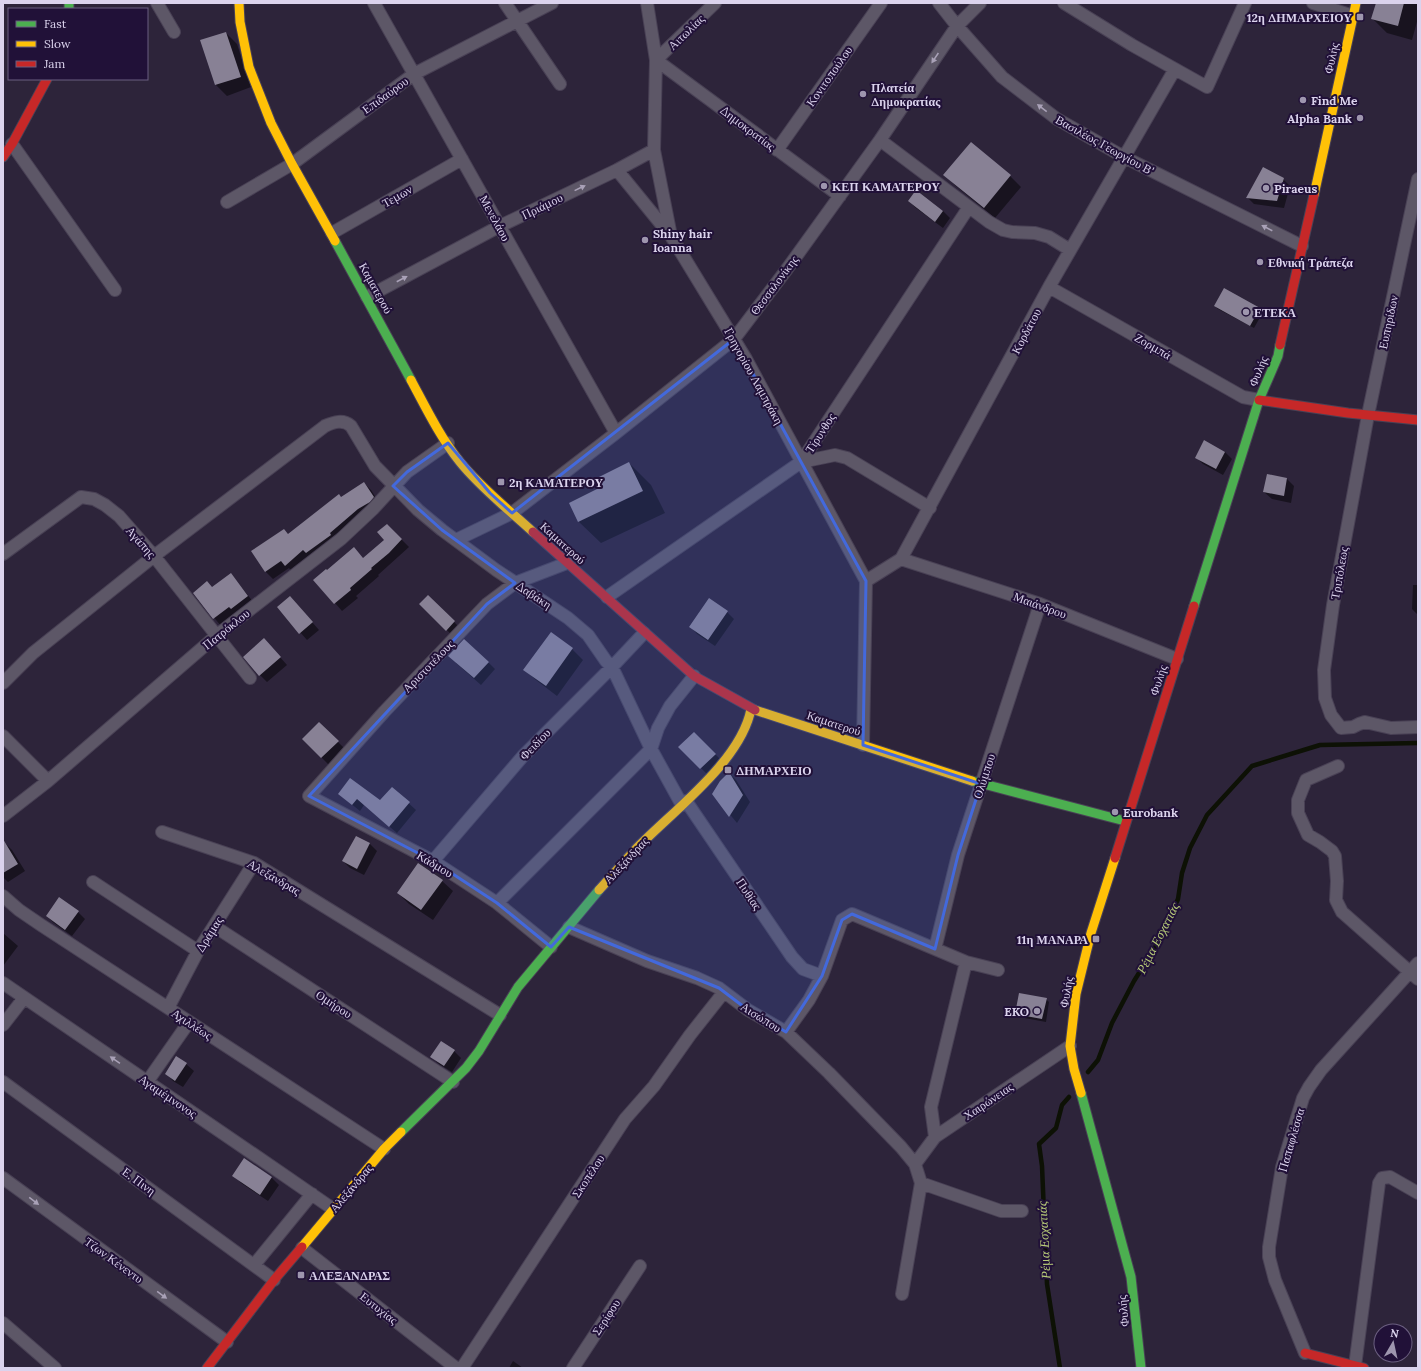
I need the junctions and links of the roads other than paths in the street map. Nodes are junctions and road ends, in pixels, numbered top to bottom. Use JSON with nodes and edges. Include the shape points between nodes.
{"nodes":[{"id":1,"x":157,"y":3,"type":"edge"},
{"id":2,"x":239,"y":3,"type":"edge"},
{"id":3,"x":374,"y":3,"type":"edge"},
{"id":4,"x":505,"y":3,"type":"edge"},
{"id":5,"x":552,"y":3,"type":"edge"},
{"id":6,"x":647,"y":3,"type":"edge"},
{"id":7,"x":715,"y":3,"type":"edge"},
{"id":8,"x":881,"y":3,"type":"edge"},
{"id":9,"x":939,"y":3,"type":"edge"},
{"id":10,"x":980,"y":3,"type":"edge"},
{"id":11,"x":1064,"y":3,"type":"edge"},
{"id":12,"x":1245,"y":3,"type":"edge"},
{"id":13,"x":1313,"y":3,"type":"edge"},
{"id":14,"x":1356,"y":3,"type":"edge"},
{"id":15,"x":1353,"y":16,"type":"junction"},
{"id":16,"x":517,"y":20,"type":"junction"},
{"id":17,"x":957,"y":26,"type":"junction"},
{"id":18,"x":174,"y":32,"type":"dead end"},
{"id":19,"x":656,"y":60,"type":"junction"},
{"id":20,"x":1175,"y":69,"type":"junction"},
{"id":21,"x":414,"y":74,"type":"junction"},
{"id":22,"x":46,"y":80,"type":"edge"},
{"id":23,"x":560,"y":84,"type":"dead end"},
{"id":24,"x":880,"y":140,"type":"junction"},
{"id":25,"x":12,"y":144,"type":"junction"},
{"id":26,"x":654,"y":150,"type":"junction"},
{"id":27,"x":777,"y":150,"type":"junction"},
{"id":28,"x":3,"y":157,"type":"edge"},
{"id":29,"x":1124,"y":157,"type":"junction"},
{"id":30,"x":462,"y":159,"type":"junction"},
{"id":31,"x":292,"y":164,"type":"junction"},
{"id":32,"x":617,"y":170,"type":"junction"},
{"id":33,"x":1418,"y":179,"type":"edge"},
{"id":34,"x":840,"y":196,"type":"junction"},
{"id":35,"x":227,"y":202,"type":"dead end"},
{"id":36,"x":969,"y":207,"type":"junction"},
{"id":37,"x":500,"y":226,"type":"junction"},
{"id":38,"x":332,"y":233,"type":"junction"},
{"id":39,"x":671,"y":236,"type":"junction"},
{"id":40,"x":1302,"y":246,"type":"junction"},
{"id":41,"x":1070,"y":250,"type":"junction"},
{"id":42,"x":1049,"y":287,"type":"junction"},
{"id":43,"x":115,"y":290,"type":"dead end"},
{"id":44,"x":367,"y":297,"type":"junction"},
{"id":45,"x":734,"y":339,"type":"junction"},
{"id":46,"x":1259,"y":400,"type":"junction"},
{"id":47,"x":1368,"y":415,"type":"junction"},
{"id":48,"x":1418,"y":420,"type":"edge"},
{"id":49,"x":616,"y":433,"type":"junction"},
{"id":50,"x":448,"y":443,"type":"junction"},
{"id":51,"x":801,"y":462,"type":"junction"},
{"id":52,"x":393,"y":486,"type":"junction"},
{"id":53,"x":930,"y":508,"type":"junction"},
{"id":54,"x":512,"y":513,"type":"junction"},
{"id":55,"x":456,"y":540,"type":"junction"},
{"id":56,"x":3,"y":554,"type":"edge"},
{"id":57,"x":154,"y":556,"type":"junction"},
{"id":58,"x":901,"y":559,"type":"junction"},
{"id":59,"x":567,"y":563,"type":"junction"},
{"id":60,"x":866,"y":581,"type":"junction"},
{"id":61,"x":515,"y":583,"type":"junction"},
{"id":62,"x":607,"y":597,"type":"junction"},
{"id":63,"x":1040,"y":604,"type":"junction"},
{"id":64,"x":644,"y":633,"type":"junction"},
{"id":65,"x":216,"y":636,"type":"junction"},
{"id":66,"x":1177,"y":659,"type":"junction"},
{"id":67,"x":612,"y":667,"type":"junction"},
{"id":68,"x":694,"y":676,"type":"junction"},
{"id":69,"x":250,"y":678,"type":"dead end"},
{"id":70,"x":3,"y":683,"type":"edge"},
{"id":71,"x":751,"y":709,"type":"junction"},
{"id":72,"x":1418,"y":727,"type":"edge"},
{"id":73,"x":3,"y":736,"type":"edge"},
{"id":74,"x":863,"y":745,"type":"junction"},
{"id":75,"x":651,"y":749,"type":"junction"},
{"id":76,"x":1338,"y":766,"type":"dead end"},
{"id":77,"x":48,"y":781,"type":"junction"},
{"id":78,"x":982,"y":784,"type":"junction"},
{"id":79,"x":309,"y":796,"type":"joint"},
{"id":80,"x":684,"y":803,"type":"junction"},
{"id":81,"x":3,"y":816,"type":"edge"},
{"id":82,"x":1126,"y":821,"type":"junction"},
{"id":83,"x":162,"y":832,"type":"dead end"},
{"id":84,"x":433,"y":861,"type":"junction"},
{"id":85,"x":254,"y":863,"type":"junction"},
{"id":86,"x":93,"y":882,"type":"dead end"},
{"id":87,"x":4,"y":899,"type":"edge"},
{"id":88,"x":497,"y":903,"type":"junction"},
{"id":89,"x":214,"y":926,"type":"junction"},
{"id":90,"x":569,"y":927,"type":"junction"},
{"id":91,"x":551,"y":948,"type":"junction"},
{"id":92,"x":935,"y":949,"type":"junction"},
{"id":93,"x":198,"y":951,"type":"junction"},
{"id":94,"x":966,"y":962,"type":"junction"},
{"id":95,"x":998,"y":970,"type":"dead end"},
{"id":96,"x":1415,"y":972,"type":"edge"},
{"id":97,"x":822,"y":976,"type":"junction"},
{"id":98,"x":3,"y":983,"type":"edge"},
{"id":99,"x":724,"y":992,"type":"junction"},
{"id":100,"x":24,"y":998,"type":"junction"},
{"id":101,"x":168,"y":1008,"type":"junction"},
{"id":102,"x":500,"y":1015,"type":"junction"},
{"id":103,"x":189,"y":1022,"type":"junction"},
{"id":104,"x":3,"y":1025,"type":"edge"},
{"id":105,"x":786,"y":1032,"type":"junction"},
{"id":106,"x":1070,"y":1046,"type":"junction"},
{"id":107,"x":3,"y":1082,"type":"edge"},
{"id":108,"x":147,"y":1082,"type":"junction"},
{"id":109,"x":453,"y":1082,"type":"junction"},
{"id":110,"x":935,"y":1137,"type":"junction"},
{"id":111,"x":384,"y":1149,"type":"junction"},
{"id":112,"x":914,"y":1164,"type":"junction"},
{"id":113,"x":3,"y":1178,"type":"edge"},
{"id":114,"x":921,"y":1183,"type":"junction"},
{"id":115,"x":1418,"y":1193,"type":"edge"},
{"id":116,"x":312,"y":1194,"type":"junction"},
{"id":117,"x":333,"y":1209,"type":"junction"},
{"id":118,"x":1022,"y":1211,"type":"dead end"},
{"id":119,"x":302,"y":1248,"type":"junction"},
{"id":120,"x":254,"y":1265,"type":"junction"},
{"id":121,"x":640,"y":1266,"type":"dead end"},
{"id":122,"x":274,"y":1280,"type":"junction"},
{"id":123,"x":902,"y":1294,"type":"dead end"},
{"id":124,"x":3,"y":1323,"type":"edge"},
{"id":125,"x":227,"y":1342,"type":"junction"},
{"id":126,"x":1307,"y":1357,"type":"joint"},
{"id":127,"x":449,"y":1366,"type":"edge"},
{"id":128,"x":1360,"y":1367,"type":"edge"},
{"id":129,"x":55,"y":1368,"type":"edge"},
{"id":130,"x":207,"y":1368,"type":"edge"},
{"id":131,"x":462,"y":1368,"type":"edge"},
{"id":132,"x":573,"y":1368,"type":"edge"},
{"id":133,"x":1141,"y":1368,"type":"edge"}],
"edges":[{"from":1,"to":18,"type":"street"},
{"from":2,"to":31,"type":"street","name":"Καματερού","via":[[249,67]]},
{"from":3,"to":21,"type":"street","name":"Μενελάου"},
{"from":4,"to":16,"type":"street"},
{"from":5,"to":16,"type":"street","name":"Επιδαύρου"},
{"from":6,"to":19,"type":"street","name":"Γρηγορίου Λαμπράκη"},
{"from":7,"to":19,"type":"street","name":"Αιτωλίας"},
{"from":8,"to":27,"type":"street","name":"Κονιτοπούλου"},
{"from":9,"to":17,"type":"street","name":"Βασιλέως Γεωργίου Β'"},
{"from":10,"to":17,"type":"street","name":"Θεσσαλονίκης"},
{"from":11,"to":20,"type":"street"},
{"from":12,"to":20,"type":"street","via":[[1207,87]]},
{"from":13,"to":15,"type":"street"},
{"from":14,"to":15,"type":"street","name":"Φυλής"},
{"from":15,"to":40,"type":"street","name":"Φυλής"},
{"from":16,"to":21,"type":"street","name":"Επιδαύρου"},
{"from":16,"to":23,"type":"street"},
{"from":17,"to":24,"type":"street","name":"Θεσσαλονίκης","one_way":true},
{"from":29,"to":17,"type":"street","name":"Βασιλέως Γεωργίου Β'","one_way":true,"via":[[1057,119],[1002,77]]},
{"from":19,"to":26,"type":"street","name":"Γρηγορίου Λαμπράκη"},
{"from":19,"to":27,"type":"street","name":"Δημοκρατίας"},
{"from":20,"to":29,"type":"street","name":"Κορδάτου"},
{"from":21,"to":30,"type":"street","name":"Μενελάου"},
{"from":21,"to":31,"type":"street","name":"Επιδαύρου"},
{"from":22,"to":25,"type":"street"},
{"from":24,"to":34,"type":"street","name":"Θεσσαλονίκης"},
{"from":24,"to":36,"type":"street"},
{"from":25,"to":28,"type":"street"},
{"from":25,"to":43,"type":"street"},
{"from":26,"to":32,"type":"street","name":"Πριάμου"},
{"from":26,"to":39,"type":"street","name":"Γρηγορίου Λαμπράκη"},
{"from":27,"to":34,"type":"street","name":"Δημοκρατίας"},
{"from":40,"to":29,"type":"street","name":"Βασιλέως Γεωργίου Β'","one_way":true},
{"from":29,"to":41,"type":"street","name":"Κορδάτου"},
{"from":30,"to":37,"type":"street","name":"Μενελάου"},
{"from":30,"to":38,"type":"street","name":"Τεμων"},
{"from":31,"to":35,"type":"street","name":"Επιδαύρου"},
{"from":31,"to":38,"type":"street","name":"Καματερού"},
{"from":37,"to":32,"type":"street","name":"Πριάμου","one_way":true},
{"from":32,"to":39,"type":"street"},
{"from":33,"to":47,"type":"street","name":"Ευπηρίδων"},
{"from":34,"to":45,"type":"street","name":"Θεσσαλονίκης"},
{"from":36,"to":41,"type":"street","via":[[1003,230],[1049,237]]},
{"from":36,"to":51,"type":"street","name":"Τίρυνθος"},
{"from":44,"to":37,"type":"street","name":"Πριάμου","one_way":true},
{"from":37,"to":49,"type":"street","name":"Μενελάου"},
{"from":38,"to":44,"type":"street","name":"Καματερού"},
{"from":39,"to":45,"type":"street","name":"Γρηγορίου Λαμπράκη"},
{"from":40,"to":46,"type":"street","name":"Φυλής","via":[[1278,356]]},
{"from":41,"to":42,"type":"street","name":"Κορδάτου"},
{"from":42,"to":46,"type":"street","name":"Ζορμπά","via":[[1243,397]]},
{"from":42,"to":53,"type":"street","name":"Κορδάτου"},
{"from":44,"to":50,"type":"street","name":"Καματερού","via":[[437,428]]},
{"from":45,"to":49,"type":"street","name":"Θεσσαλονίκης"},
{"from":45,"to":51,"type":"street","name":"Γρηγορίου Λαμπράκη"},
{"from":46,"to":47,"type":"street"},
{"from":46,"to":66,"type":"street","name":"Φυλής"},
{"from":47,"to":48,"type":"street"},
{"from":47,"to":72,"type":"street","name":"Τριπόλεως","via":[[1333,605],[1324,670],[1325,698],[1331,715],[1341,728],[1365,722],[1391,728]]},
{"from":49,"to":54,"type":"street","name":"Θεσσαλονίκης"},
{"from":50,"to":52,"type":"street","name":"Πατρόκλου","via":[[407,472]]},
{"from":50,"to":54,"type":"street","name":"Καματερού","via":[[460,462]]},
{"from":51,"to":53,"type":"street","via":[[835,454]]},
{"from":51,"to":60,"type":"street","name":"Γρηγορίου Λαμπράκη"},
{"from":51,"to":62,"type":"street","name":"Τίρυνθος"},
{"from":52,"to":55,"type":"street","name":"Δαβάκη"},
{"from":52,"to":57,"type":"street","name":"Δαβάκη","via":[[375,466],[351,426],[347,422],[335,422],[325,426]]},
{"from":52,"to":65,"type":"street","name":"Πατρόκλου","via":[[341,539]]},
{"from":53,"to":58,"type":"street","name":"Κορδάτου"},
{"from":54,"to":55,"type":"street","name":"Θεσσαλονίκης"},
{"from":54,"to":59,"type":"street","name":"Καματερού"},
{"from":55,"to":61,"type":"street","name":"Δαβάκη"},
{"from":56,"to":57,"type":"street","name":"Αγάπης","via":[[81,497],[94,499],[119,516]]},
{"from":57,"to":65,"type":"street","name":"Αγάπης"},
{"from":57,"to":70,"type":"street","via":[[33,653]]},
{"from":58,"to":60,"type":"street","name":"Κορδάτου"},
{"from":58,"to":63,"type":"street","name":"Μαιάνδρου"},
{"from":59,"to":61,"type":"street","name":"Αριστοτέλους"},
{"from":59,"to":62,"type":"street","name":"Καματερού"},
{"from":60,"to":74,"type":"street","name":"Γρηγορίου Λαμπράκη"},
{"from":61,"to":67,"type":"street","name":"Δαβάκη","via":[[581,628]]},
{"from":61,"to":79,"type":"street","name":"Αριστοτέλους","via":[[487,604],[384,712]]},
{"from":62,"to":64,"type":"street","name":"Καματερού"},
{"from":63,"to":66,"type":"street","name":"Μαιάνδρου"},
{"from":63,"to":78,"type":"street","name":"Ολύμπου"},
{"from":64,"to":67,"type":"street","name":"Φειδίου"},
{"from":64,"to":68,"type":"street","name":"Καματερού"},
{"from":65,"to":69,"type":"street","name":"Αγάπης"},
{"from":65,"to":77,"type":"street","name":"Πατρόκλου"},
{"from":66,"to":82,"type":"street","name":"Φυλής"},
{"from":67,"to":75,"type":"street","name":"Δαβάκη"},
{"from":67,"to":84,"type":"street","name":"Φειδίου","via":[[523,756]]},
{"from":68,"to":71,"type":"street","name":"Καματερού"},
{"from":68,"to":75,"type":"street","via":[[670,706],[658,728]]},
{"from":71,"to":74,"type":"street","name":"Καματερού"},
{"from":71,"to":80,"type":"street","name":"Αλεξάνδρας","via":[[749,720],[726,760]]},
{"from":73,"to":77,"type":"street"},
{"from":74,"to":78,"type":"street","name":"Καματερού"},
{"from":75,"to":80,"type":"street","name":"Δαβάκη"},
{"from":75,"to":88,"type":"street"},
{"from":76,"to":96,"type":"street","via":[[1306,780],[1298,800],[1298,813],[1308,835],[1332,851],[1335,856],[1336,900],[1342,912]]},
{"from":77,"to":81,"type":"street","name":"Πατρόκλου"},
{"from":78,"to":82,"type":"street","name":"Καματερού"},
{"from":78,"to":92,"type":"street","name":"Ολύμπου","via":[[958,855]]},
{"from":79,"to":84,"type":"street","name":"Κάδμου"},
{"from":80,"to":90,"type":"street","name":"Αλεξάνδρας","via":[[634,851]]},
{"from":80,"to":97,"type":"street","name":"Πυθίας","via":[[792,957],[803,969]]},
{"from":82,"to":106,"type":"street","name":"Φυλής","via":[[1076,994]]},
{"from":83,"to":85,"type":"street","name":"Αλεξάνδρας"},
{"from":84,"to":88,"type":"street","name":"Κάδμου"},
{"from":85,"to":89,"type":"street","name":"Δράμας"},
{"from":85,"to":102,"type":"street","name":"Αλεξάνδρας"},
{"from":86,"to":93,"type":"street"},
{"from":87,"to":101,"type":"street","name":"Αχιλλέως","via":[[41,926]]},
{"from":88,"to":91,"type":"street","name":"Κάδμου"},
{"from":89,"to":93,"type":"street","name":"Δράμας"},
{"from":89,"to":109,"type":"street","name":"Ομήρου"},
{"from":90,"to":91,"type":"street","name":"Αλεξάνδρας"},
{"from":90,"to":99,"type":"street","name":"Αισώπου","via":[[647,961],[697,978]]},
{"from":91,"to":102,"type":"street","name":"Αλεξάνδρας","via":[[518,988]]},
{"from":92,"to":94,"type":"street"},
{"from":92,"to":97,"type":"street","via":[[852,914],[842,920]]},
{"from":93,"to":101,"type":"street","name":"Δράμας"},
{"from":94,"to":95,"type":"street"},
{"from":94,"to":110,"type":"street","via":[[931,1107]]},
{"from":96,"to":126,"type":"street","name":"Παπαφλέσσα","via":[[1321,1070],[1309,1087],[1303,1098],[1282,1167],[1269,1257],[1275,1280]]},
{"from":97,"to":105,"type":"street","via":[[809,1000]]},
{"from":98,"to":100,"type":"street","name":"Αγαμέμνονος"},
{"from":99,"to":105,"type":"street","name":"Αισώπου","via":[[748,1010]]},
{"from":99,"to":131,"type":"street","name":"Σκοπέλου","via":[[654,1086],[625,1119]]},
{"from":100,"to":104,"type":"street"},
{"from":108,"to":100,"type":"street","name":"Αγαμέμνονος","one_way":true},
{"from":101,"to":103,"type":"street","name":"Αχιλλέως"},
{"from":102,"to":109,"type":"street","name":"Αλεξάνδρας","via":[[466,1068]]},
{"from":103,"to":108,"type":"street"},
{"from":103,"to":111,"type":"street","name":"Αχιλλέως"},
{"from":105,"to":112,"type":"street","name":"Αισώπου","via":[[901,1146]]},
{"from":106,"to":110,"type":"street","name":"Χαιρώνειας"},
{"from":106,"to":133,"type":"street","name":"Φυλής","via":[[1074,1069],[1132,1277]]},
{"from":107,"to":120,"type":"street","name":"Ε. Πινη"},
{"from":108,"to":116,"type":"street","name":"Αγαμέμνονος"},
{"from":109,"to":111,"type":"street","name":"Αλεξάνδρας"},
{"from":110,"to":112,"type":"street","name":"Χαιρώνειας"},
{"from":111,"to":117,"type":"street","name":"Αλεξάνδρας"},
{"from":112,"to":114,"type":"street","name":"Αισώπου"},
{"from":113,"to":125,"type":"street","name":"Τζων Κένεντυ","one_way":true},
{"from":114,"to":118,"type":"street","via":[[1001,1211]]},
{"from":114,"to":123,"type":"street"},
{"from":115,"to":128,"type":"street","via":[[1390,1177],[1382,1178],[1379,1183]]},
{"from":116,"to":117,"type":"street","name":"Αγαμέμνονος"},
{"from":116,"to":120,"type":"street"},
{"from":117,"to":119,"type":"street","name":"Αλεξάνδρας"},
{"from":119,"to":122,"type":"street","name":"Αλεξάνδρας"},
{"from":119,"to":127,"type":"street","name":"Ευτυχίας"},
{"from":120,"to":122,"type":"street","name":"Ε. Πινη"},
{"from":121,"to":132,"type":"street","name":"Σερίφου"},
{"from":122,"to":125,"type":"street","name":"Αλεξάνδρας"},
{"from":124,"to":129,"type":"street"},
{"from":125,"to":130,"type":"street","name":"Αλεξάνδρας"},
{"from":126,"to":128,"type":"street"}]}
